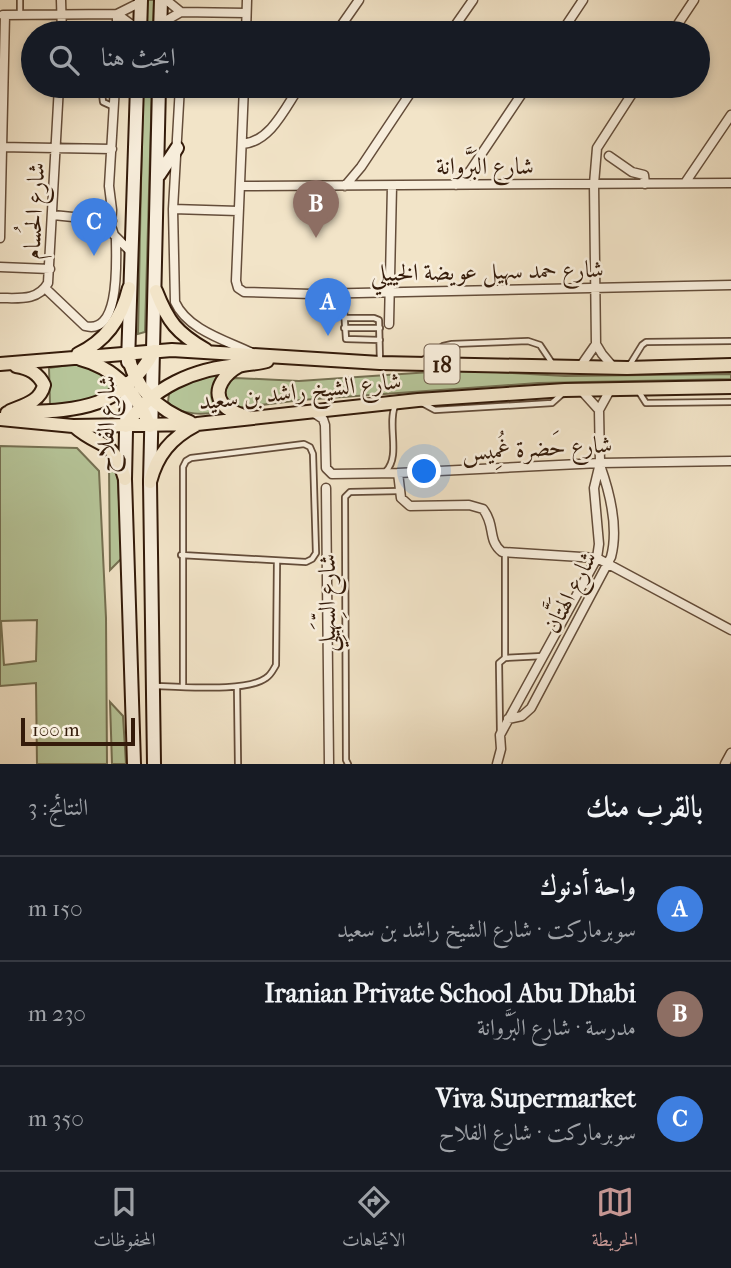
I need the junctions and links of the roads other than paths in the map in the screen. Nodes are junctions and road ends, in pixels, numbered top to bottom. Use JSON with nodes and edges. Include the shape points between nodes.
{"nodes":[{"id":1,"x":20,"y":0,"type":"edge"},
{"id":2,"x":61,"y":0,"type":"edge"},
{"id":3,"x":164,"y":0,"type":"edge"},
{"id":4,"x":247,"y":0,"type":"edge"},
{"id":5,"x":359,"y":0,"type":"edge"},
{"id":6,"x":473,"y":0,"type":"edge"},
{"id":7,"x":583,"y":0,"type":"edge"},
{"id":8,"x":694,"y":0,"type":"edge"},
{"id":9,"x":141,"y":1,"type":"edge"},
{"id":10,"x":181,"y":12,"type":"junction"},
{"id":11,"x":246,"y":13,"type":"junction"},
{"id":12,"x":117,"y":14,"type":"junction"},
{"id":13,"x":3,"y":15,"type":"edge"},
{"id":14,"x":20,"y":15,"type":"junction"},
{"id":15,"x":61,"y":15,"type":"junction"},
{"id":16,"x":61,"y":21,"type":"edge"},
{"id":17,"x":117,"y":21,"type":"edge"},
{"id":18,"x":126,"y":21,"type":"edge"},
{"id":19,"x":140,"y":21,"type":"edge"},
{"id":20,"x":161,"y":21,"type":"edge"},
{"id":21,"x":170,"y":21,"type":"edge"},
{"id":22,"x":246,"y":21,"type":"edge"},
{"id":23,"x":344,"y":21,"type":"edge"},
{"id":24,"x":458,"y":21,"type":"edge"},
{"id":25,"x":569,"y":21,"type":"edge"},
{"id":26,"x":680,"y":21,"type":"edge"},
{"id":27,"x":58,"y":98,"type":"edge"},
{"id":28,"x":103,"y":98,"type":"edge"},
{"id":29,"x":114,"y":98,"type":"edge"},
{"id":30,"x":136,"y":98,"type":"edge"},
{"id":31,"x":159,"y":98,"type":"edge"},
{"id":32,"x":179,"y":98,"type":"edge"},
{"id":33,"x":244,"y":98,"type":"edge"},
{"id":34,"x":292,"y":98,"type":"edge"},
{"id":35,"x":407,"y":98,"type":"edge"},
{"id":36,"x":519,"y":98,"type":"edge"},
{"id":37,"x":629,"y":98,"type":"edge"},
{"id":38,"x":114,"y":107,"type":"junction"},
{"id":39,"x":731,"y":115,"type":"edge"},
{"id":40,"x":243,"y":144,"type":"junction"},
{"id":41,"x":1,"y":147,"type":"edge"},
{"id":42,"x":56,"y":148,"type":"junction"},
{"id":43,"x":177,"y":148,"type":"junction"},
{"id":44,"x":112,"y":149,"type":"junction"},
{"id":45,"x":609,"y":156,"type":"dead end"},
{"id":46,"x":361,"y":167,"type":"junction"},
{"id":47,"x":470,"y":171,"type":"junction"},
{"id":48,"x":158,"y":175,"type":"junction"},
{"id":49,"x":685,"y":183,"type":"junction"},
{"id":50,"x":731,"y":183,"type":"edge"},
{"id":51,"x":594,"y":184,"type":"junction"},
{"id":52,"x":645,"y":184,"type":"junction"},
{"id":53,"x":456,"y":185,"type":"junction"},
{"id":54,"x":474,"y":185,"type":"junction"},
{"id":55,"x":240,"y":186,"type":"junction"},
{"id":56,"x":345,"y":186,"type":"junction"},
{"id":57,"x":363,"y":186,"type":"junction"},
{"id":58,"x":392,"y":186,"type":"junction"},
{"id":59,"x":173,"y":209,"type":"junction"},
{"id":60,"x":238,"y":211,"type":"junction"},
{"id":61,"x":53,"y":215,"type":"junction"},
{"id":62,"x":112,"y":221,"type":"junction"},
{"id":63,"x":0,"y":239,"type":"edge"},
{"id":64,"x":116,"y":239,"type":"junction"},
{"id":65,"x":130,"y":251,"type":"junction"},
{"id":66,"x":0,"y":267,"type":"edge"},
{"id":67,"x":50,"y":269,"type":"junction"},
{"id":68,"x":731,"y":285,"type":"edge"},
{"id":69,"x":45,"y":288,"type":"junction"},
{"id":70,"x":129,"y":288,"type":"junction"},
{"id":71,"x":596,"y":288,"type":"junction"},
{"id":72,"x":156,"y":291,"type":"junction"},
{"id":73,"x":390,"y":292,"type":"junction"},
{"id":74,"x":343,"y":293,"type":"junction"},
{"id":75,"x":0,"y":298,"type":"edge"},
{"id":76,"x":344,"y":318,"type":"junction"},
{"id":77,"x":389,"y":324,"type":"dead end"},
{"id":78,"x":345,"y":328,"type":"junction"},
{"id":79,"x":380,"y":328,"type":"junction"},
{"id":80,"x":380,"y":340,"type":"junction"},
{"id":81,"x":731,"y":341,"type":"edge"},
{"id":82,"x":596,"y":344,"type":"junction"},
{"id":83,"x":153,"y":351,"type":"junction"},
{"id":84,"x":209,"y":352,"type":"junction"},
{"id":85,"x":128,"y":353,"type":"junction"},
{"id":86,"x":259,"y":356,"type":"junction"},
{"id":87,"x":73,"y":357,"type":"junction"},
{"id":88,"x":274,"y":357,"type":"junction"},
{"id":89,"x":380,"y":362,"type":"junction"},
{"id":90,"x":417,"y":363,"type":"junction"},
{"id":91,"x":1,"y":364,"type":"edge"},
{"id":92,"x":240,"y":365,"type":"junction"},
{"id":93,"x":731,"y":365,"type":"edge"},
{"id":94,"x":555,"y":366,"type":"junction"},
{"id":95,"x":580,"y":367,"type":"junction"},
{"id":96,"x":620,"y":368,"type":"junction"},
{"id":97,"x":131,"y":382,"type":"junction"},
{"id":98,"x":731,"y":387,"type":"edge"},
{"id":99,"x":636,"y":388,"type":"junction"},
{"id":100,"x":581,"y":390,"type":"junction"},
{"id":101,"x":610,"y":390,"type":"junction"},
{"id":102,"x":397,"y":402,"type":"junction"},
{"id":103,"x":731,"y":402,"type":"edge"},
{"id":104,"x":146,"y":403,"type":"junction"},
{"id":105,"x":599,"y":410,"type":"junction"},
{"id":106,"x":311,"y":411,"type":"junction"},
{"id":107,"x":1,"y":416,"type":"edge"},
{"id":108,"x":250,"y":418,"type":"junction"},
{"id":109,"x":197,"y":424,"type":"junction"},
{"id":110,"x":74,"y":426,"type":"junction"},
{"id":111,"x":126,"y":426,"type":"junction"},
{"id":112,"x":150,"y":426,"type":"junction"},
{"id":113,"x":731,"y":461,"type":"edge"},
{"id":114,"x":600,"y":463,"type":"junction"},
{"id":115,"x":382,"y":473,"type":"junction"},
{"id":116,"x":398,"y":473,"type":"junction"},
{"id":117,"x":125,"y":479,"type":"junction"},
{"id":118,"x":150,"y":482,"type":"junction"},
{"id":119,"x":326,"y":488,"type":"dead end"},
{"id":120,"x":399,"y":492,"type":"junction"},
{"id":121,"x":505,"y":553,"type":"junction"},
{"id":122,"x":181,"y":555,"type":"junction"},
{"id":123,"x":597,"y":558,"type":"junction"},
{"id":124,"x":277,"y":561,"type":"junction"},
{"id":125,"x":608,"y":564,"type":"junction"},
{"id":126,"x":731,"y":631,"type":"edge"},
{"id":127,"x":544,"y":656,"type":"junction"},
{"id":128,"x":505,"y":658,"type":"junction"},
{"id":129,"x":153,"y":686,"type":"junction"},
{"id":130,"x":183,"y":686,"type":"junction"},
{"id":131,"x":237,"y":687,"type":"junction"},
{"id":132,"x":508,"y":719,"type":"junction"},
{"id":133,"x":500,"y":735,"type":"junction"},
{"id":134,"x":731,"y":753,"type":"edge"},
{"id":135,"x":134,"y":764,"type":"edge"},
{"id":136,"x":154,"y":764,"type":"edge"},
{"id":137,"x":238,"y":764,"type":"edge"},
{"id":138,"x":329,"y":764,"type":"edge"},
{"id":139,"x":348,"y":764,"type":"edge"},
{"id":140,"x":497,"y":764,"type":"edge"},
{"id":141,"x":725,"y":764,"type":"edge"}],
"edges":[{"from":1,"to":14,"type":"lane"},
{"from":2,"to":15,"type":"street"},
{"from":3,"to":10,"type":"street"},
{"from":3,"to":20,"type":"main road"},
{"from":4,"to":11,"type":"street"},
{"from":5,"to":23,"type":"street"},
{"from":6,"to":24,"type":"street"},
{"from":7,"to":25,"type":"street"},
{"from":8,"to":26,"type":"street"},
{"from":9,"to":12,"type":"street"},
{"from":9,"to":19,"type":"main road"},
{"from":10,"to":11,"type":"street"},
{"from":10,"to":21,"type":"street"},
{"from":11,"to":22,"type":"street"},
{"from":12,"to":15,"type":"street"},
{"from":12,"to":17,"type":"street"},
{"from":12,"to":18,"type":"street"},
{"from":13,"to":14,"type":"street"},
{"from":13,"to":41,"type":"street"},
{"from":14,"to":15,"type":"street"},
{"from":15,"to":16,"type":"street"},
{"from":27,"to":42,"type":"street","name":"شارع الحُسام"},
{"from":28,"to":38,"type":"lane"},
{"from":29,"to":38,"type":"street"},
{"from":30,"to":65,"type":"main road","name":"شارع الفلاح"},
{"from":31,"to":48,"type":"main road","name":"شارع الفلاح"},
{"from":32,"to":43,"type":"street"},
{"from":33,"to":40,"type":"street","name":"شارع حمد سهيل عويضة الخييلي"},
{"from":34,"to":40,"type":"street","via":[[267,133],[256,142]]},
{"from":35,"to":46,"type":"street"},
{"from":36,"to":47,"type":"street"},
{"from":37,"to":51,"type":"street","via":[[599,142]]},
{"from":38,"to":44,"type":"street"},
{"from":39,"to":49,"type":"street"},
{"from":40,"to":55,"type":"street","name":"شارع حمد سهيل عويضة الخييلي"},
{"from":41,"to":42,"type":"street"},
{"from":41,"to":63,"type":"street"},
{"from":42,"to":44,"type":"street"},
{"from":42,"to":61,"type":"street","name":"شارع الحُسام"},
{"from":43,"to":48,"type":"main road"},
{"from":43,"to":59,"type":"street"},
{"from":44,"to":62,"type":"street"},
{"from":45,"to":52,"type":"street","via":[[643,175]]},
{"from":46,"to":56,"type":"street"},
{"from":46,"to":57,"type":"street"},
{"from":47,"to":53,"type":"street"},
{"from":47,"to":54,"type":"street"},
{"from":48,"to":72,"type":"main road","name":"شارع الفلاح"},
{"from":49,"to":50,"type":"street","name":"شارع البَرَّوانة"},
{"from":49,"to":52,"type":"street","name":"شارع البَرَّوانة"},
{"from":51,"to":52,"type":"street","name":"شارع البَرَّوانة"},
{"from":51,"to":54,"type":"street","name":"شارع البَرَّوانة"},
{"from":51,"to":71,"type":"street"},
{"from":53,"to":54,"type":"street","name":"شارع البَرَّوانة"},
{"from":53,"to":58,"type":"street","name":"شارع البَرَّوانة"},
{"from":55,"to":56,"type":"street","name":"شارع البَرَّوانة"},
{"from":55,"to":60,"type":"street","name":"شارع حمد سهيل عويضة الخييلي"},
{"from":56,"to":57,"type":"street","name":"شارع البَرَّوانة"},
{"from":57,"to":58,"type":"street","name":"شارع البَرَّوانة"},
{"from":58,"to":73,"type":"street"},
{"from":59,"to":60,"type":"street"},
{"from":59,"to":86,"type":"street","via":[[173,294],[178,309],[197,327]]},
{"from":60,"to":74,"type":"street","name":"شارع حمد سهيل عويضة الخييلي","via":[[236,281],[241,290],[251,294]]},
{"from":61,"to":62,"type":"street"},
{"from":61,"to":67,"type":"street","name":"شارع الحُسام"},
{"from":62,"to":64,"type":"street"},
{"from":64,"to":65,"type":"street"},
{"from":64,"to":69,"type":"street","via":[[114,302],[100,324],[85,326]]},
{"from":65,"to":70,"type":"main road","name":"شارع الفلاح"},
{"from":66,"to":67,"type":"street"},
{"from":67,"to":69,"type":"street","name":"شارع الحُسام"},
{"from":68,"to":71,"type":"street","name":"شارع حمد سهيل عويضة الخييلي"},
{"from":69,"to":75,"type":"street","name":"شارع الحُسام","via":[[31,298]]},
{"from":70,"to":85,"type":"main road","name":"شارع الفلاح"},
{"from":70,"to":87,"type":"main road","via":[[110,330]]},
{"from":71,"to":73,"type":"street","name":"شارع حمد سهيل عويضة الخييلي"},
{"from":71,"to":82,"type":"street"},
{"from":72,"to":83,"type":"main road","name":"شارع الفلاح"},
{"from":72,"to":84,"type":"main road","via":[[177,330]]},
{"from":73,"to":74,"type":"street","name":"شارع حمد سهيل عويضة الخييلي"},
{"from":73,"to":77,"type":"street"},
{"from":74,"to":76,"type":"lane"},
{"from":76,"to":78,"type":"lane"},
{"from":76,"to":79,"type":"lane","via":[[376,318]]},
{"from":78,"to":79,"type":"lane"},
{"from":78,"to":80,"type":"lane","via":[[348,340]]},
{"from":79,"to":80,"type":"lane"},
{"from":80,"to":89,"type":"lane"},
{"from":81,"to":96,"type":"lane","via":[[646,342]]},
{"from":82,"to":95,"type":"street"},
{"from":82,"to":96,"type":"street"},
{"from":83,"to":84,"type":"main road","name":"شارع الشيخ راشد بن سعيد","number":"18"},
{"from":83,"to":85,"type":"main road","name":"شارع الشيخ راشد بن سعيد","number":"18"},
{"from":83,"to":97,"type":"main road"},
{"from":83,"to":104,"type":"main road","name":"شارع الفلاح"},
{"from":84,"to":86,"type":"main road","name":"شارع الشيخ راشد بن سعيد","number":"18"},
{"from":85,"to":87,"type":"main road","name":"شارع الشيخ راشد بن سعيد","number":"18"},
{"from":85,"to":97,"type":"main road","name":"شارع الفلاح"},
{"from":86,"to":88,"type":"main road","name":"شارع الشيخ راشد بن سعيد","number":"18"},
{"from":87,"to":91,"type":"main road","name":"شارع الشيخ راشد بن سعيد","number":"18"},
{"from":87,"to":97,"type":"main road"},
{"from":88,"to":89,"type":"main road","name":"شارع الشيخ راشد بن سعيد","number":"18"},
{"from":88,"to":92,"type":"main road"},
{"from":89,"to":90,"type":"main road","name":"شارع الشيخ راشد بن سعيد","number":"18"},
{"from":90,"to":94,"type":"main road","name":"شارع الشيخ راشد بن سعيد","number":"18"},
{"from":90,"to":94,"type":"lane","via":[[452,344],[528,341],[540,345]]},
{"from":91,"to":107,"type":"main road","via":[[25,368],[37,374],[44,385],[35,400]]},
{"from":92,"to":104,"type":"main road","via":[[179,380]]},
{"from":92,"to":108,"type":"main road","via":[[225,376],[218,394],[226,407]]},
{"from":93,"to":96,"type":"main road","name":"شارع الشيخ راشد بن سعيد","number":"18"},
{"from":94,"to":95,"type":"main road","name":"شارع الشيخ راشد بن سعيد","number":"18"},
{"from":95,"to":96,"type":"main road","name":"شارع الشيخ راشد بن سعيد","number":"18"},
{"from":97,"to":104,"type":"main road"},
{"from":97,"to":107,"type":"main road","via":[[106,400],[79,409]]},
{"from":97,"to":111,"type":"main road","name":"شارع الفلاح"},
{"from":98,"to":99,"type":"main road","name":"شارع الشيخ راشد بن سعيد","number":"18"},
{"from":99,"to":101,"type":"main road","name":"شارع الشيخ راشد بن سعيد","number":"18"},
{"from":99,"to":103,"type":"lane","via":[[646,403]]},
{"from":100,"to":101,"type":"main road","name":"شارع الشيخ راشد بن سعيد","number":"18"},
{"from":100,"to":102,"type":"main road","name":"شارع الشيخ راشد بن سعيد","number":"18"},
{"from":100,"to":105,"type":"street"},
{"from":101,"to":105,"type":"street","name":"شارع الهَتَّان"},
{"from":102,"to":106,"type":"main road","name":"شارع الشيخ راشد بن سعيد","number":"18"},
{"from":102,"to":115,"type":"lane","via":[[392,415],[392,463]]},
{"from":104,"to":109,"type":"main road"},
{"from":104,"to":111,"type":"main road"},
{"from":104,"to":112,"type":"main road"},
{"from":105,"to":114,"type":"street","name":"شارع الهَتَّان"},
{"from":106,"to":108,"type":"main road","name":"شارع الشيخ راشد بن سعيد","number":"18"},
{"from":106,"to":115,"type":"street","name":"شارع حَضرة غُمِيس","via":[[326,425],[327,471]]},
{"from":107,"to":110,"type":"main road","name":"شارع الشيخ راشد بن سعيد","number":"18"},
{"from":108,"to":109,"type":"main road","name":"شارع الشيخ راشد بن سعيد","number":"18"},
{"from":109,"to":112,"type":"main road","name":"شارع الشيخ راشد بن سعيد","number":"18"},
{"from":109,"to":118,"type":"main road","via":[[169,443]]},
{"from":110,"to":111,"type":"main road","name":"شارع الشيخ راشد بن سعيد","number":"18"},
{"from":110,"to":117,"type":"main road","via":[[108,447],[120,461]]},
{"from":111,"to":112,"type":"main road","name":"شارع الشيخ راشد بن سعيد","number":"18"},
{"from":111,"to":117,"type":"main road","name":"شارع الفلاح"},
{"from":112,"to":118,"type":"main road","name":"شارع الفلاح"},
{"from":113,"to":114,"type":"street","name":"شارع حَضرة غُمِيس"},
{"from":114,"to":116,"type":"street","name":"شارع حَضرة غُمِيس"},
{"from":114,"to":123,"type":"street","name":"شارع الهَتَّان","via":[[594,488]]},
{"from":114,"to":125,"type":"street","name":"شارع الهَتَّان","via":[[613,527]]},
{"from":115,"to":116,"type":"street","name":"شارع حَضرة غُمِيس"},
{"from":116,"to":120,"type":"street"},
{"from":117,"to":135,"type":"main road","name":"شارع الفلاح"},
{"from":118,"to":129,"type":"main road","name":"شارع الفلاح"},
{"from":119,"to":138,"type":"street"},
{"from":120,"to":121,"type":"street","via":[[410,506],[483,509],[492,524],[493,543]]},
{"from":120,"to":139,"type":"lane","name":"شارع السِّهَيلِي","via":[[350,492],[345,498]]},
{"from":121,"to":123,"type":"street"},
{"from":121,"to":128,"type":"lane"},
{"from":122,"to":124,"type":"lane"},
{"from":122,"to":124,"type":"lane","via":[[186,461],[304,444],[313,454],[316,553],[306,562]]},
{"from":122,"to":130,"type":"lane"},
{"from":123,"to":125,"type":"street"},
{"from":123,"to":127,"type":"street","name":"شارع الهَتَّان"},
{"from":124,"to":131,"type":"lane","via":[[276,665],[264,680]]},
{"from":125,"to":126,"type":"street"},
{"from":125,"to":132,"type":"street","name":"شارع الهَتَّان","via":[[531,708]]},
{"from":127,"to":128,"type":"lane"},
{"from":127,"to":132,"type":"street","name":"شارع الهَتَّان"},
{"from":128,"to":133,"type":"lane","via":[[499,663]]},
{"from":129,"to":130,"type":"lane"},
{"from":129,"to":136,"type":"main road","name":"شارع الفلاح"},
{"from":130,"to":131,"type":"lane"},
{"from":131,"to":137,"type":"lane"},
{"from":132,"to":133,"type":"street","name":"شارع الهَتَّان"},
{"from":133,"to":140,"type":"street","name":"شارع الهَتَّان"},
{"from":134,"to":141,"type":"street"}]}
